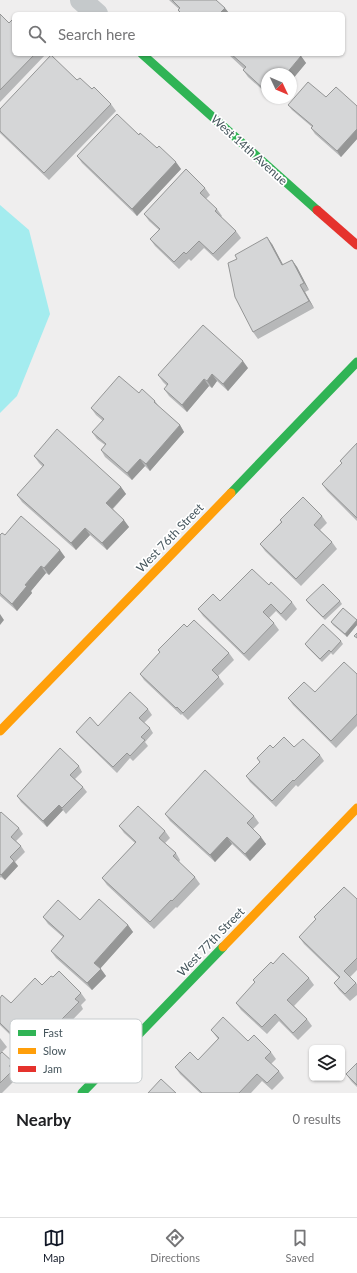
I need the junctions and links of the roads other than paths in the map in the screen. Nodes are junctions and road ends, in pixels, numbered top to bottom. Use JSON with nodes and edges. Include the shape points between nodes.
{"nodes":[{"id":1,"x":81,"y":0,"type":"edge"},
{"id":2,"x":95,"y":12,"type":"edge"},
{"id":3,"x":144,"y":56,"type":"edge"},
{"id":4,"x":357,"y":245,"type":"edge"},
{"id":5,"x":357,"y":362,"type":"edge"},
{"id":6,"x":0,"y":731,"type":"edge"},
{"id":7,"x":357,"y":808,"type":"edge"},
{"id":8,"x":142,"y":1031,"type":"edge"},
{"id":9,"x":92,"y":1083,"type":"edge"},
{"id":10,"x":82,"y":1093,"type":"edge"}],
"edges":[{"from":1,"to":2,"type":"street"},
{"from":3,"to":4,"type":"street","name":"West 14th Avenue"},
{"from":5,"to":6,"type":"street","name":"West 76th Street"},
{"from":7,"to":8,"type":"street","name":"West 77th Street"},
{"from":9,"to":10,"type":"street","name":"West 77th Street"}]}
